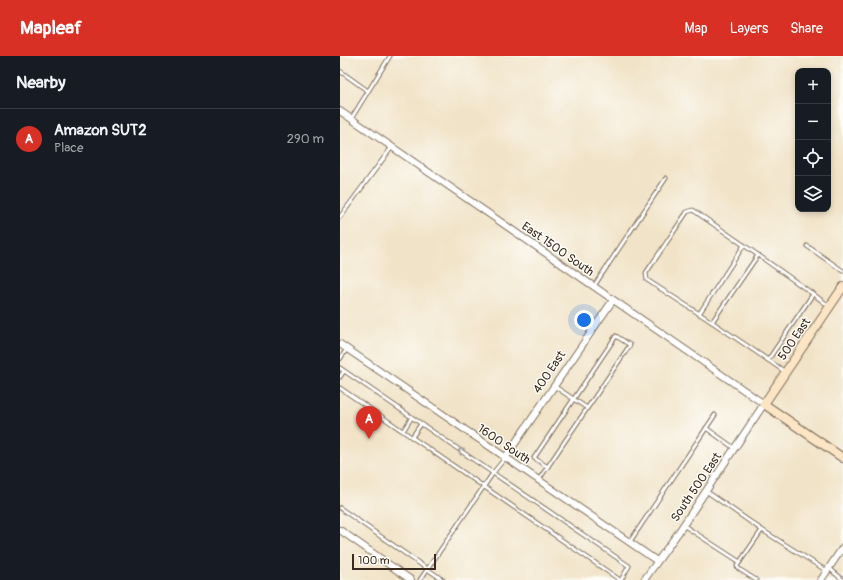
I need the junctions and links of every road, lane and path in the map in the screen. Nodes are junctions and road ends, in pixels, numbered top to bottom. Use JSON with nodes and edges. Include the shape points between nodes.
{"nodes":[{"id":1,"x":390,"y":56,"type":"edge"},
{"id":2,"x":340,"y":71,"type":"edge"},
{"id":3,"x":368,"y":91,"type":"junction"},
{"id":4,"x":340,"y":111,"type":"edge"},
{"id":5,"x":351,"y":119,"type":"junction"},
{"id":6,"x":392,"y":147,"type":"junction"},
{"id":7,"x":666,"y":178,"type":"dead end"},
{"id":8,"x":340,"y":217,"type":"edge"},
{"id":9,"x":744,"y":246,"type":"junction"},
{"id":10,"x":807,"y":246,"type":"dead end"},
{"id":11,"x":758,"y":255,"type":"junction"},
{"id":12,"x":843,"y":270,"type":"edge"},
{"id":13,"x":594,"y":286,"type":"junction"},
{"id":14,"x":843,"y":287,"type":"edge"},
{"id":15,"x":813,"y":294,"type":"junction"},
{"id":16,"x":613,"y":300,"type":"junction"},
{"id":17,"x":830,"y":307,"type":"junction"},
{"id":18,"x":699,"y":314,"type":"junction"},
{"id":19,"x":712,"y":322,"type":"junction"},
{"id":20,"x":340,"y":344,"type":"edge"},
{"id":21,"x":347,"y":349,"type":"junction"},
{"id":22,"x":340,"y":359,"type":"edge"},
{"id":23,"x":768,"y":360,"type":"junction"},
{"id":24,"x":340,"y":368,"type":"edge"},
{"id":25,"x":344,"y":371,"type":"junction"},
{"id":26,"x":786,"y":372,"type":"junction"},
{"id":27,"x":340,"y":377,"type":"edge"},
{"id":28,"x":554,"y":385,"type":"junction"},
{"id":29,"x":340,"y":388,"type":"edge"},
{"id":30,"x":574,"y":399,"type":"junction"},
{"id":31,"x":764,"y":404,"type":"junction"},
{"id":32,"x":587,"y":408,"type":"junction"},
{"id":33,"x":716,"y":415,"type":"dead end"},
{"id":34,"x":412,"y":417,"type":"junction"},
{"id":35,"x":421,"y":424,"type":"junction"},
{"id":36,"x":706,"y":428,"type":"junction"},
{"id":37,"x":403,"y":431,"type":"junction"},
{"id":38,"x":412,"y":437,"type":"junction"},
{"id":39,"x":734,"y":449,"type":"junction"},
{"id":40,"x":505,"y":458,"type":"junction"},
{"id":41,"x":843,"y":458,"type":"edge"},
{"id":42,"x":548,"y":467,"type":"junction"},
{"id":43,"x":493,"y":473,"type":"junction"},
{"id":44,"x":538,"y":481,"type":"junction"},
{"id":45,"x":484,"y":486,"type":"junction"},
{"id":46,"x":706,"y":491,"type":"junction"},
{"id":47,"x":340,"y":508,"type":"edge"},
{"id":48,"x":683,"y":525,"type":"junction"},
{"id":49,"x":340,"y":530,"type":"edge"},
{"id":50,"x":762,"y":530,"type":"junction"},
{"id":51,"x":629,"y":543,"type":"junction"},
{"id":52,"x":843,"y":549,"type":"edge"},
{"id":53,"x":656,"y":561,"type":"junction"},
{"id":54,"x":740,"y":562,"type":"junction"},
{"id":55,"x":427,"y":569,"type":"junction"},
{"id":56,"x":828,"y":570,"type":"junction"},
{"id":57,"x":411,"y":580,"type":"edge"},
{"id":58,"x":420,"y":580,"type":"edge"},
{"id":59,"x":443,"y":580,"type":"edge"},
{"id":60,"x":620,"y":580,"type":"edge"},
{"id":61,"x":644,"y":580,"type":"edge"},
{"id":62,"x":756,"y":580,"type":"edge"},
{"id":63,"x":821,"y":580,"type":"edge"},
{"id":64,"x":843,"y":580,"type":"edge"}],
"edges":[{"from":1,"to":3,"type":"lane"},
{"from":2,"to":3,"type":"lane"},
{"from":3,"to":5,"type":"lane"},
{"from":4,"to":5,"type":"street","name":"East 1500 South"},
{"from":5,"to":6,"type":"street","name":"East 1500 South"},
{"from":6,"to":8,"type":"lane"},
{"from":6,"to":13,"type":"street","name":"East 1500 South"},
{"from":7,"to":13,"type":"lane"},
{"from":9,"to":11,"type":"lane"},
{"from":9,"to":18,"type":"lane"},
{"from":9,"to":18,"type":"lane","via":[[693,210],[687,212],[646,273],[647,280]]},
{"from":10,"to":12,"type":"lane"},
{"from":11,"to":15,"type":"lane"},
{"from":11,"to":19,"type":"lane"},
{"from":13,"to":16,"type":"street","name":"East 1500 South"},
{"from":14,"to":17,"type":"street","name":"500 East"},
{"from":15,"to":17,"type":"lane"},
{"from":15,"to":23,"type":"lane"},
{"from":16,"to":28,"type":"street","name":"400 East"},
{"from":16,"to":31,"type":"street","name":"East 1500 South"},
{"from":17,"to":26,"type":"street","name":"500 East"},
{"from":18,"to":19,"type":"lane"},
{"from":19,"to":23,"type":"lane"},
{"from":20,"to":21,"type":"street","name":"1600 South"},
{"from":21,"to":22,"type":"lane"},
{"from":21,"to":40,"type":"street","name":"1600 South"},
{"from":23,"to":26,"type":"lane"},
{"from":24,"to":25,"type":"lane"},
{"from":25,"to":27,"type":"lane"},
{"from":25,"to":34,"type":"lane"},
{"from":26,"to":31,"type":"street","name":"500 East"},
{"from":28,"to":30,"type":"lane"},
{"from":28,"to":40,"type":"street","name":"400 East"},
{"from":29,"to":37,"type":"lane"},
{"from":30,"to":32,"type":"lane"},
{"from":30,"to":32,"type":"lane","via":[[616,336],[630,345]]},
{"from":30,"to":42,"type":"lane","via":[[534,458]]},
{"from":31,"to":39,"type":"street","name":"South 500 East"},
{"from":31,"to":41,"type":"street"},
{"from":32,"to":42,"type":"lane"},
{"from":33,"to":36,"type":"lane"},
{"from":34,"to":35,"type":"lane"},
{"from":34,"to":37,"type":"lane"},
{"from":35,"to":38,"type":"lane"},
{"from":43,"to":35,"type":"lane","one_way":true},
{"from":36,"to":39,"type":"lane"},
{"from":36,"to":51,"type":"lane"},
{"from":37,"to":38,"type":"lane"},
{"from":38,"to":45,"type":"lane"},
{"from":39,"to":46,"type":"street","name":"South 500 East"},
{"from":40,"to":43,"type":"lane"},
{"from":40,"to":44,"type":"street","name":"1600 South"},
{"from":42,"to":44,"type":"lane"},
{"from":43,"to":45,"type":"lane"},
{"from":43,"to":60,"type":"lane","via":[[629,566]]},
{"from":44,"to":51,"type":"street","name":"1600 South"},
{"from":45,"to":55,"type":"lane"},
{"from":45,"to":60,"type":"lane"},
{"from":46,"to":48,"type":"street","name":"South 500 East"},
{"from":46,"to":50,"type":"lane"},
{"from":47,"to":55,"type":"lane"},
{"from":48,"to":53,"type":"street","name":"South 500 East"},
{"from":48,"to":54,"type":"lane"},
{"from":49,"to":57,"type":"street"},
{"from":50,"to":54,"type":"lane"},
{"from":50,"to":56,"type":"lane"},
{"from":51,"to":53,"type":"street","name":"1600 South"},
{"from":52,"to":56,"type":"street"},
{"from":53,"to":61,"type":"street","name":"South 500 East"},
{"from":54,"to":62,"type":"lane","via":[[739,569]]},
{"from":55,"to":58,"type":"lane"},
{"from":55,"to":59,"type":"lane"},
{"from":56,"to":63,"type":"street"},
{"from":56,"to":64,"type":"lane"}]}
